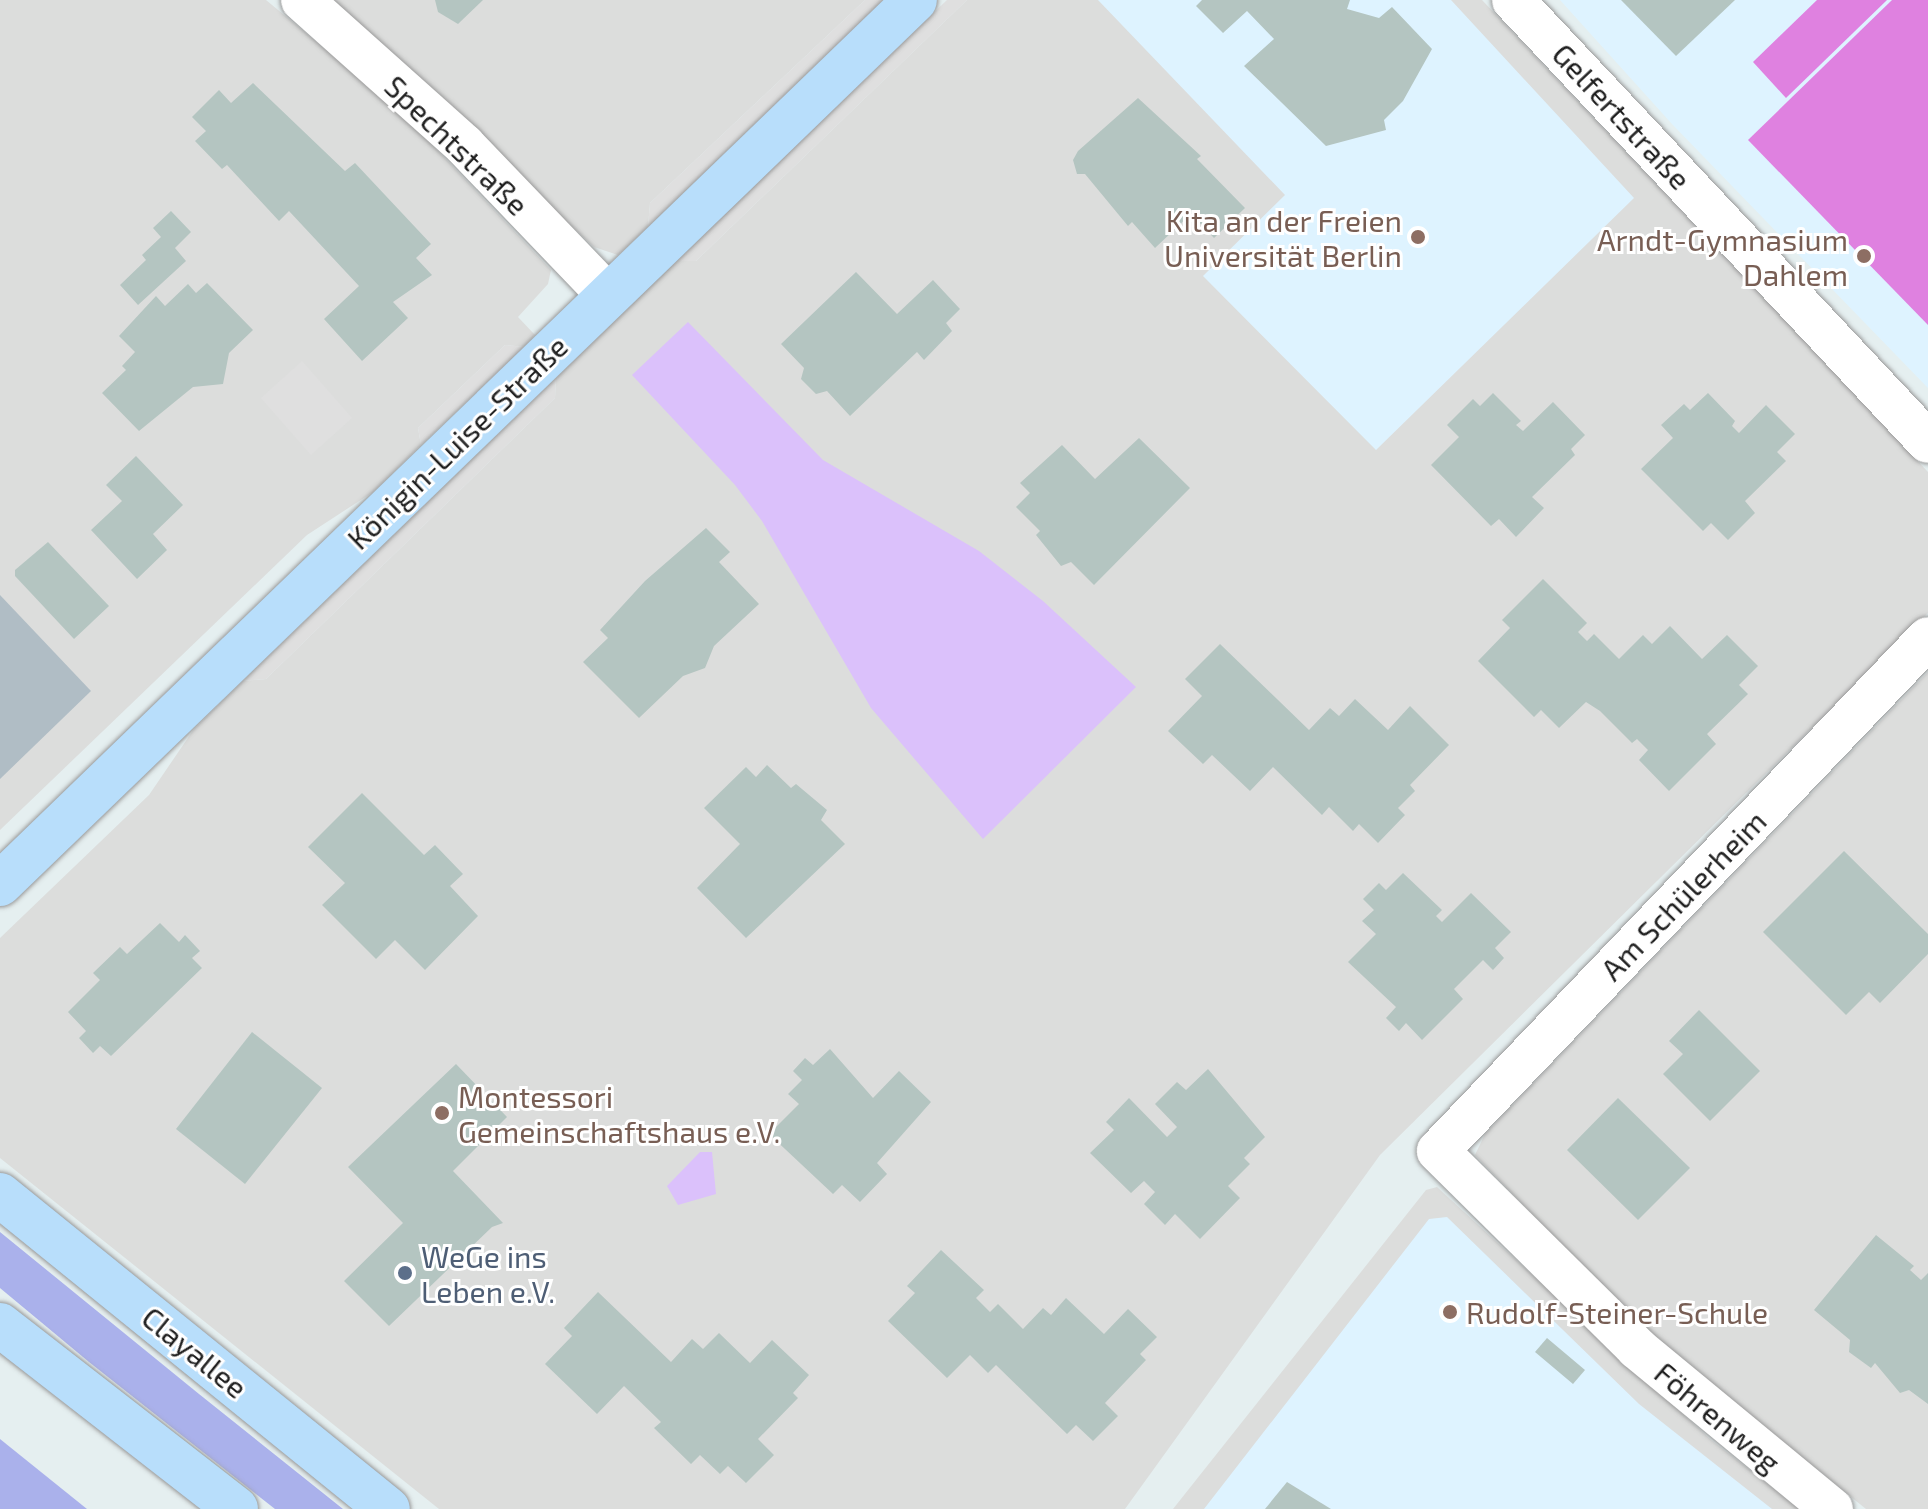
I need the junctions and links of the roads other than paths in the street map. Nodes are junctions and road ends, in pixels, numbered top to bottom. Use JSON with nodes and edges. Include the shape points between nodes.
{"nodes":[{"id":1,"x":302,"y":0,"type":"edge"},
{"id":2,"x":915,"y":0,"type":"edge"},
{"id":3,"x":1513,"y":0,"type":"edge"},
{"id":4,"x":608,"y":295,"type":"junction"},
{"id":5,"x":1928,"y":442,"type":"edge"},
{"id":6,"x":1928,"y":638,"type":"edge"},
{"id":7,"x":0,"y":884,"type":"edge"},
{"id":8,"x":1438,"y":1151,"type":"joint"},
{"id":9,"x":0,"y":1195,"type":"edge"},
{"id":10,"x":0,"y":1325,"type":"edge"},
{"id":11,"x":236,"y":1509,"type":"edge"},
{"id":12,"x":388,"y":1509,"type":"edge"},
{"id":13,"x":1832,"y":1509,"type":"edge"}],
"edges":[{"from":1,"to":4,"type":"street","name":"Spechtstraße","via":[[464,145]]},
{"from":2,"to":4,"type":"main road","name":"Königin-Luise-Straße"},
{"from":3,"to":5,"type":"street","name":"Gelfertstraße"},
{"from":4,"to":7,"type":"main road","name":"Königin-Luise-Straße"},
{"from":6,"to":8,"type":"street","name":"Am Schülerheim"},
{"from":8,"to":13,"type":"street","name":"Föhrenweg","via":[[1637,1348]]},
{"from":9,"to":12,"type":"main road","name":"Clayallee"},
{"from":10,"to":11,"type":"main road"}]}
